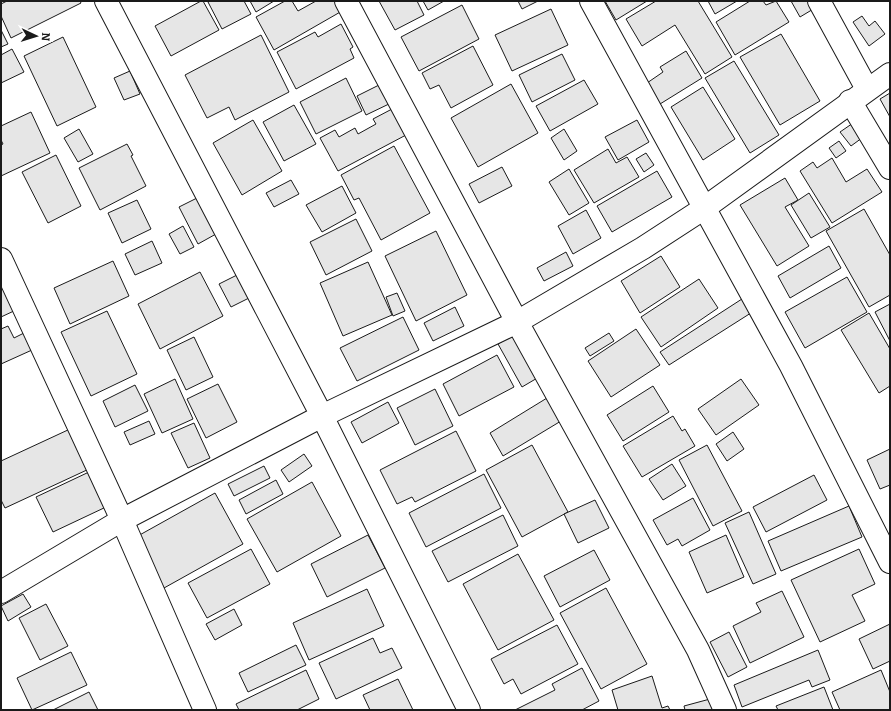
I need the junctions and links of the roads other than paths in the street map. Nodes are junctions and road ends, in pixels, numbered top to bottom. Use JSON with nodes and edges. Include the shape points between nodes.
{"nodes":[{"id":1,"x":106,"y":1,"type":"edge"},
{"id":2,"x":346,"y":1,"type":"edge"},
{"id":3,"x":591,"y":1,"type":"edge"},
{"id":4,"x":818,"y":1,"type":"edge"},
{"id":5,"x":890,"y":74,"type":"edge"},
{"id":6,"x":859,"y":95,"type":"junction"},
{"id":7,"x":890,"y":168,"type":"edge"},
{"id":8,"x":703,"y":209,"type":"junction"},
{"id":9,"x":1,"y":259,"type":"edge"},
{"id":10,"x":517,"y":322,"type":"junction"},
{"id":11,"x":322,"y":416,"type":"junction"},
{"id":12,"x":122,"y":520,"type":"junction"},
{"id":13,"x":890,"y":562,"type":"edge"},
{"id":14,"x":1,"y":592,"type":"edge"},
{"id":15,"x":205,"y":710,"type":"edge"},
{"id":16,"x":469,"y":710,"type":"edge"},
{"id":17,"x":725,"y":710,"type":"edge"}],
"edges":[{"from":1,"to":11,"type":"street"},
{"from":2,"to":10,"type":"street"},
{"from":3,"to":8,"type":"street"},
{"from":4,"to":6,"type":"street"},
{"from":5,"to":6,"type":"street"},
{"from":6,"to":7,"type":"street"},
{"from":6,"to":8,"type":"street"},
{"from":8,"to":10,"type":"street"},
{"from":8,"to":13,"type":"street","via":[[791,366]]},
{"from":9,"to":12,"type":"street"},
{"from":10,"to":11,"type":"street"},
{"from":10,"to":17,"type":"street","via":[[698,650]]},
{"from":11,"to":12,"type":"street"},
{"from":11,"to":16,"type":"street"},
{"from":12,"to":14,"type":"street"},
{"from":12,"to":15,"type":"street"}]}
